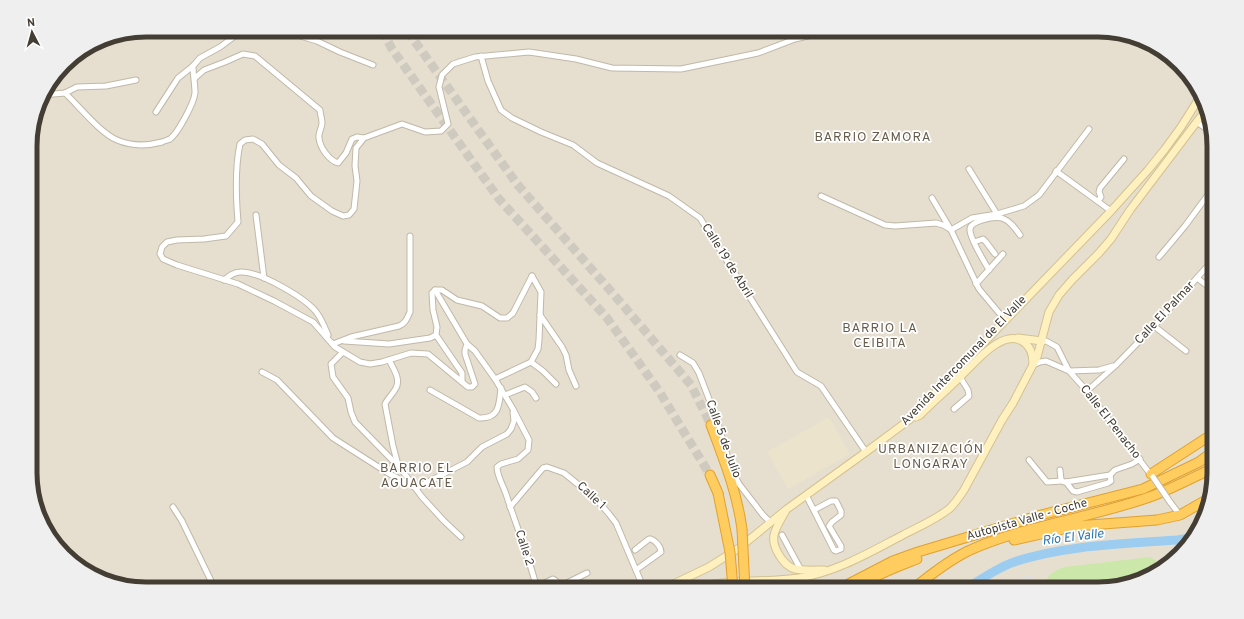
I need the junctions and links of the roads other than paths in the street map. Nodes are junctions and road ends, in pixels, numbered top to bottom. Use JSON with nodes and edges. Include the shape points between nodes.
{"nodes":[{"id":1,"x":234,"y":37,"type":"edge"},
{"id":2,"x":304,"y":37,"type":"edge"},
{"id":3,"x":803,"y":37,"type":"edge"},
{"id":4,"x":480,"y":56,"type":"junction"},
{"id":5,"x":373,"y":64,"type":"dead end"},
{"id":6,"x":193,"y":66,"type":"junction"},
{"id":7,"x":195,"y":78,"type":"junction"},
{"id":8,"x":136,"y":80,"type":"dead end"},
{"id":9,"x":65,"y":93,"type":"junction"},
{"id":10,"x":50,"y":94,"type":"edge"},
{"id":11,"x":1197,"y":101,"type":"edge"},
{"id":12,"x":156,"y":112,"type":"dead end"},
{"id":13,"x":1202,"y":116,"type":"edge"},
{"id":14,"x":1198,"y":123,"type":"junction"},
{"id":15,"x":1205,"y":128,"type":"edge"},
{"id":16,"x":1089,"y":129,"type":"dead end"},
{"id":17,"x":364,"y":138,"type":"junction"},
{"id":18,"x":1124,"y":160,"type":"dead end"},
{"id":19,"x":969,"y":169,"type":"dead end"},
{"id":20,"x":1056,"y":171,"type":"junction"},
{"id":21,"x":821,"y":196,"type":"dead end"},
{"id":22,"x":1207,"y":196,"type":"edge"},
{"id":23,"x":932,"y":198,"type":"dead end"},
{"id":24,"x":1098,"y":202,"type":"junction"},
{"id":25,"x":1111,"y":211,"type":"junction"},
{"id":26,"x":998,"y":214,"type":"junction"},
{"id":27,"x":256,"y":215,"type":"dead end"},
{"id":28,"x":951,"y":230,"type":"junction"},
{"id":29,"x":1020,"y":234,"type":"dead end"},
{"id":30,"x":410,"y":236,"type":"dead end"},
{"id":31,"x":974,"y":242,"type":"junction"},
{"id":32,"x":995,"y":254,"type":"dead end"},
{"id":33,"x":1003,"y":254,"type":"dead end"},
{"id":34,"x":1159,"y":257,"type":"dead end"},
{"id":35,"x":1207,"y":267,"type":"edge"},
{"id":36,"x":989,"y":270,"type":"junction"},
{"id":37,"x":264,"y":278,"type":"junction"},
{"id":38,"x":1197,"y":278,"type":"junction"},
{"id":39,"x":224,"y":280,"type":"junction"},
{"id":40,"x":976,"y":284,"type":"junction"},
{"id":41,"x":1207,"y":285,"type":"edge"},
{"id":42,"x":435,"y":290,"type":"junction"},
{"id":43,"x":540,"y":315,"type":"junction"},
{"id":44,"x":1005,"y":320,"type":"junction"},
{"id":45,"x":1154,"y":326,"type":"junction"},
{"id":46,"x":436,"y":335,"type":"junction"},
{"id":47,"x":1016,"y":338,"type":"junction"},
{"id":48,"x":343,"y":341,"type":"junction"},
{"id":49,"x":1042,"y":341,"type":"junction"},
{"id":50,"x":333,"y":344,"type":"junction"},
{"id":51,"x":467,"y":344,"type":"junction"},
{"id":52,"x":1186,"y":351,"type":"dead end"},
{"id":53,"x":343,"y":352,"type":"junction"},
{"id":54,"x":680,"y":355,"type":"dead end"},
{"id":55,"x":389,"y":360,"type":"junction"},
{"id":56,"x":531,"y":362,"type":"junction"},
{"id":57,"x":1033,"y":365,"type":"junction"},
{"id":58,"x":1116,"y":365,"type":"junction"},
{"id":59,"x":1069,"y":371,"type":"junction"},
{"id":60,"x":262,"y":372,"type":"dead end"},
{"id":61,"x":960,"y":378,"type":"junction"},
{"id":62,"x":496,"y":379,"type":"junction"},
{"id":63,"x":462,"y":382,"type":"junction"},
{"id":64,"x":556,"y":384,"type":"dead end"},
{"id":65,"x":576,"y":386,"type":"dead end"},
{"id":66,"x":501,"y":388,"type":"junction"},
{"id":67,"x":430,"y":390,"type":"dead end"},
{"id":68,"x":1087,"y":392,"type":"junction"},
{"id":69,"x":505,"y":395,"type":"junction"},
{"id":70,"x":536,"y":398,"type":"dead end"},
{"id":71,"x":513,"y":409,"type":"junction"},
{"id":72,"x":954,"y":409,"type":"dead end"},
{"id":73,"x":909,"y":420,"type":"junction"},
{"id":74,"x":712,"y":425,"type":"tunnel mouth"},
{"id":75,"x":1207,"y":439,"type":"edge"},
{"id":76,"x":866,"y":452,"type":"junction"},
{"id":77,"x":1207,"y":456,"type":"edge"},
{"id":78,"x":1140,"y":459,"type":"junction"},
{"id":79,"x":1029,"y":460,"type":"dead end"},
{"id":80,"x":398,"y":465,"type":"junction"},
{"id":81,"x":1060,"y":470,"type":"dead end"},
{"id":82,"x":1207,"y":471,"type":"edge"},
{"id":83,"x":710,"y":475,"type":"tunnel mouth"},
{"id":84,"x":1110,"y":475,"type":"junction"},
{"id":85,"x":1152,"y":476,"type":"junction"},
{"id":86,"x":1084,"y":479,"type":"junction"},
{"id":87,"x":1064,"y":481,"type":"junction"},
{"id":88,"x":416,"y":488,"type":"junction"},
{"id":89,"x":1086,"y":489,"type":"junction"},
{"id":90,"x":806,"y":495,"type":"junction"},
{"id":91,"x":1203,"y":502,"type":"edge"},
{"id":92,"x":173,"y":507,"type":"dead end"},
{"id":93,"x":510,"y":507,"type":"junction"},
{"id":94,"x":787,"y":509,"type":"junction"},
{"id":95,"x":814,"y":510,"type":"junction"},
{"id":96,"x":1180,"y":516,"type":"junction"},
{"id":97,"x":770,"y":522,"type":"junction"},
{"id":98,"x":782,"y":535,"type":"dead end"},
{"id":99,"x":461,"y":538,"type":"dead end"},
{"id":100,"x":946,"y":543,"type":"junction"},
{"id":101,"x":980,"y":547,"type":"junction"},
{"id":102,"x":635,"y":550,"type":"dead end"},
{"id":103,"x":636,"y":570,"type":"junction"},
{"id":104,"x":801,"y":570,"type":"junction"},
{"id":105,"x":831,"y":570,"type":"junction"},
{"id":106,"x":587,"y":573,"type":"dead end"},
{"id":107,"x":212,"y":582,"type":"edge"},
{"id":108,"x":535,"y":582,"type":"edge"},
{"id":109,"x":548,"y":582,"type":"edge"},
{"id":110,"x":556,"y":582,"type":"edge"},
{"id":111,"x":569,"y":582,"type":"edge"},
{"id":112,"x":641,"y":582,"type":"edge"},
{"id":113,"x":678,"y":582,"type":"edge"},
{"id":114,"x":730,"y":582,"type":"edge"},
{"id":115,"x":732,"y":582,"type":"edge"},
{"id":116,"x":745,"y":582,"type":"edge"},
{"id":117,"x":852,"y":582,"type":"edge"},
{"id":118,"x":865,"y":582,"type":"edge"},
{"id":119,"x":922,"y":582,"type":"edge"}],
"edges":[{"from":1,"to":6,"type":"street","via":[[200,58]]},
{"from":2,"to":5,"type":"street"},
{"from":3,"to":4,"type":"street","via":[[758,54],[681,69],[612,68],[576,59],[528,52]]},
{"from":4,"to":17,"type":"street","via":[[453,64],[442,75],[439,87],[448,124],[441,131],[425,132],[402,124]]},
{"from":4,"to":76,"type":"street","name":"Calle 19 de Abril","via":[[501,110],[512,118],[573,145],[597,163],[670,196],[700,218],[797,372],[821,386]]},
{"from":6,"to":7,"type":"street"},
{"from":6,"to":12,"type":"street","via":[[178,78]]},
{"from":7,"to":9,"type":"street","via":[[193,102],[182,122],[171,138],[155,144],[137,146],[116,140],[102,130]]},
{"from":7,"to":17,"type":"street","via":[[204,70],[243,54],[255,56],[320,110],[322,123],[319,138],[322,148],[335,162],[338,163],[346,153],[352,139]]},
{"from":8,"to":9,"type":"street","via":[[106,86],[77,87]]},
{"from":9,"to":10,"type":"street"},
{"from":11,"to":25,"type":"main road","name":"Avenida Intercomunal de El Valle","via":[[1165,149]]},
{"from":13,"to":14,"type":"main road"},
{"from":14,"to":15,"type":"street"},
{"from":14,"to":49,"type":"main road","via":[[1130,210],[1111,239],[1059,295],[1049,312]]},
{"from":16,"to":20,"type":"street"},
{"from":17,"to":39,"type":"street","via":[[356,148],[357,181],[354,209],[349,215],[343,216],[311,196],[296,178],[279,165],[262,144],[253,138],[240,144],[236,204],[238,222],[226,236],[167,242],[160,254],[163,259],[177,265]]},
{"from":18,"to":24,"type":"street","via":[[1100,188],[1101,197]]},
{"from":19,"to":26,"type":"street"},
{"from":20,"to":24,"type":"street"},
{"from":20,"to":26,"type":"street","via":[[1039,195],[1024,206]]},
{"from":21,"to":28,"type":"street","via":[[885,225],[936,223]]},
{"from":22,"to":34,"type":"street"},
{"from":23,"to":28,"type":"street"},
{"from":24,"to":25,"type":"street"},
{"from":25,"to":44,"type":"main road","name":"Avenida Intercomunal de El Valle"},
{"from":26,"to":28,"type":"street","via":[[972,218]]},
{"from":27,"to":37,"type":"street"},
{"from":28,"to":40,"type":"street"},
{"from":29,"to":31,"type":"street","via":[[1000,217],[980,220],[971,225],[970,232]]},
{"from":30,"to":48,"type":"street","via":[[410,312],[407,320],[399,326]]},
{"from":31,"to":32,"type":"street","via":[[983,239]]},
{"from":31,"to":36,"type":"street"},
{"from":33,"to":36,"type":"street"},
{"from":35,"to":38,"type":"street","name":"Calle El Palmar"},
{"from":36,"to":40,"type":"street"},
{"from":37,"to":39,"type":"street","via":[[239,272]]},
{"from":37,"to":50,"type":"street","via":[[306,302],[317,313]]},
{"from":38,"to":41,"type":"street"},
{"from":38,"to":45,"type":"street","name":"Calle El Palmar"},
{"from":39,"to":50,"type":"street","via":[[238,284],[313,322]]},
{"from":40,"to":44,"type":"street"},
{"from":42,"to":43,"type":"street","via":[[442,290],[457,300],[482,306],[500,318],[507,318],[513,313],[532,276],[541,292]]},
{"from":42,"to":46,"type":"street","via":[[432,293]]},
{"from":42,"to":51,"type":"street"},
{"from":43,"to":56,"type":"street","via":[[538,349]]},
{"from":43,"to":65,"type":"street","via":[[562,347]]},
{"from":44,"to":73,"type":"main road","name":"Avenida Intercomunal de El Valle"},
{"from":45,"to":52,"type":"street"},
{"from":45,"to":58,"type":"street","name":"Calle El Palmar"},
{"from":46,"to":48,"type":"street","via":[[389,344]]},
{"from":46,"to":63,"type":"street","via":[[462,373]]},
{"from":47,"to":49,"type":"main road"},
{"from":47,"to":57,"type":"main road","via":[[1030,348]]},
{"from":47,"to":61,"type":"main road","via":[[1007,339],[993,346]]},
{"from":48,"to":50,"type":"street"},
{"from":49,"to":57,"type":"main road"},
{"from":49,"to":59,"type":"street","via":[[1057,347]]},
{"from":50,"to":53,"type":"street"},
{"from":51,"to":62,"type":"street"},
{"from":51,"to":63,"type":"street","via":[[465,350],[475,384],[468,387]]},
{"from":53,"to":55,"type":"street","via":[[360,362],[370,364]]},
{"from":53,"to":80,"type":"street","via":[[332,364],[332,377],[348,398],[355,422]]},
{"from":54,"to":97,"type":"street","name":"Calle 5 de Julio","via":[[693,363],[699,373],[717,420],[731,469],[739,484]]},
{"from":55,"to":63,"type":"street","via":[[411,353],[428,354]]},
{"from":55,"to":80,"type":"street","via":[[398,382],[397,388],[385,404]]},
{"from":56,"to":62,"type":"street"},
{"from":56,"to":64,"type":"street"},
{"from":57,"to":59,"type":"street","via":[[1046,361]]},
{"from":57,"to":105,"type":"main road","via":[[958,500],[949,509],[911,530]]},
{"from":58,"to":59,"type":"street","via":[[1100,370]]},
{"from":58,"to":68,"type":"street","name":"Calle El Palmar"},
{"from":59,"to":68,"type":"street","name":"Calle El Penacho"},
{"from":60,"to":88,"type":"street","via":[[277,380],[333,438]]},
{"from":61,"to":72,"type":"street","via":[[969,396]]},
{"from":61,"to":73,"type":"main road","via":[[920,415]]},
{"from":62,"to":66,"type":"street"},
{"from":66,"to":67,"type":"street","via":[[499,409],[486,418],[479,418]]},
{"from":66,"to":69,"type":"street"},
{"from":68,"to":78,"type":"street","name":"Calle El Penacho"},
{"from":69,"to":70,"type":"street","via":[[525,387]]},
{"from":69,"to":71,"type":"street"},
{"from":71,"to":88,"type":"street","via":[[514,421],[507,434],[482,447],[467,462]]},
{"from":71,"to":93,"type":"street","name":"Calle 2","via":[[528,440],[528,450],[518,460],[497,467]]},
{"from":73,"to":76,"type":"main road","name":"Avenida Intercomunal de El Valle"},
{"from":74,"to":116,"type":"highway","bridge":true,"via":[[739,506]]},
{"from":75,"to":85,"type":"highway"},
{"from":76,"to":90,"type":"main road","name":"Avenida Intercomunal de El Valle"},
{"from":77,"to":100,"type":"highway","name":"Autopista Valle - Coche","via":[[1143,489],[1040,515]]},
{"from":78,"to":84,"type":"street"},
{"from":78,"to":85,"type":"street","name":"Calle El Penacho"},
{"from":79,"to":87,"type":"street","via":[[1047,482]]},
{"from":80,"to":88,"type":"street"},
{"from":81,"to":87,"type":"street"},
{"from":82,"to":101,"type":"highway","name":"Autopista Valle - Coche","via":[[1155,495],[1017,533]]},
{"from":83,"to":115,"type":"highway","bridge":true,"via":[[718,494],[730,552]]},
{"from":84,"to":86,"type":"street"},
{"from":84,"to":89,"type":"street","via":[[1111,481],[1108,483]]},
{"from":85,"to":96,"type":"street","name":"Calle El Penacho","bridge":true},
{"from":86,"to":87,"type":"street"},
{"from":86,"to":89,"type":"street"},
{"from":87,"to":89,"type":"street","via":[[1075,492]]},
{"from":88,"to":99,"type":"street"},
{"from":90,"to":94,"type":"main road","name":"Avenida Intercomunal de El Valle"},
{"from":90,"to":95,"type":"street"},
{"from":91,"to":96,"type":"highway"},
{"from":92,"to":107,"type":"street"},
{"from":93,"to":103,"type":"street","name":"Calle 1","via":[[543,468],[564,473],[596,499],[616,523]]},
{"from":93,"to":108,"type":"street","name":"Calle 2"},
{"from":94,"to":97,"type":"main road","name":"Avenida Intercomunal de El Valle"},
{"from":94,"to":104,"type":"main road","via":[[774,531],[774,544],[776,551],[788,566]]},
{"from":95,"to":95,"type":"street","via":[[836,501],[841,515],[830,526],[841,549],[834,550]]},
{"from":96,"to":101,"type":"highway","via":[[1076,526]]},
{"from":97,"to":113,"type":"main road","name":"Avenida Intercomunal de El Valle","via":[[739,548],[709,567]]},
{"from":98,"to":104,"type":"street"},
{"from":100,"to":117,"type":"highway","name":"Autopista Valle - Coche","via":[[893,561]]},
{"from":100,"to":118,"type":"highway","via":[[939,550]]},
{"from":101,"to":119,"type":"highway","name":"Autopista Valle - Coche","via":[[940,568]]},
{"from":102,"to":103,"type":"street","via":[[651,539],[661,550]]},
{"from":103,"to":112,"type":"street","name":"Calle 1"},
{"from":104,"to":105,"type":"main road"},
{"from":105,"to":114,"type":"main road","via":[[799,578]]},
{"from":106,"to":111,"type":"street"},
{"from":109,"to":110,"type":"street","via":[[553,579]]}]}
